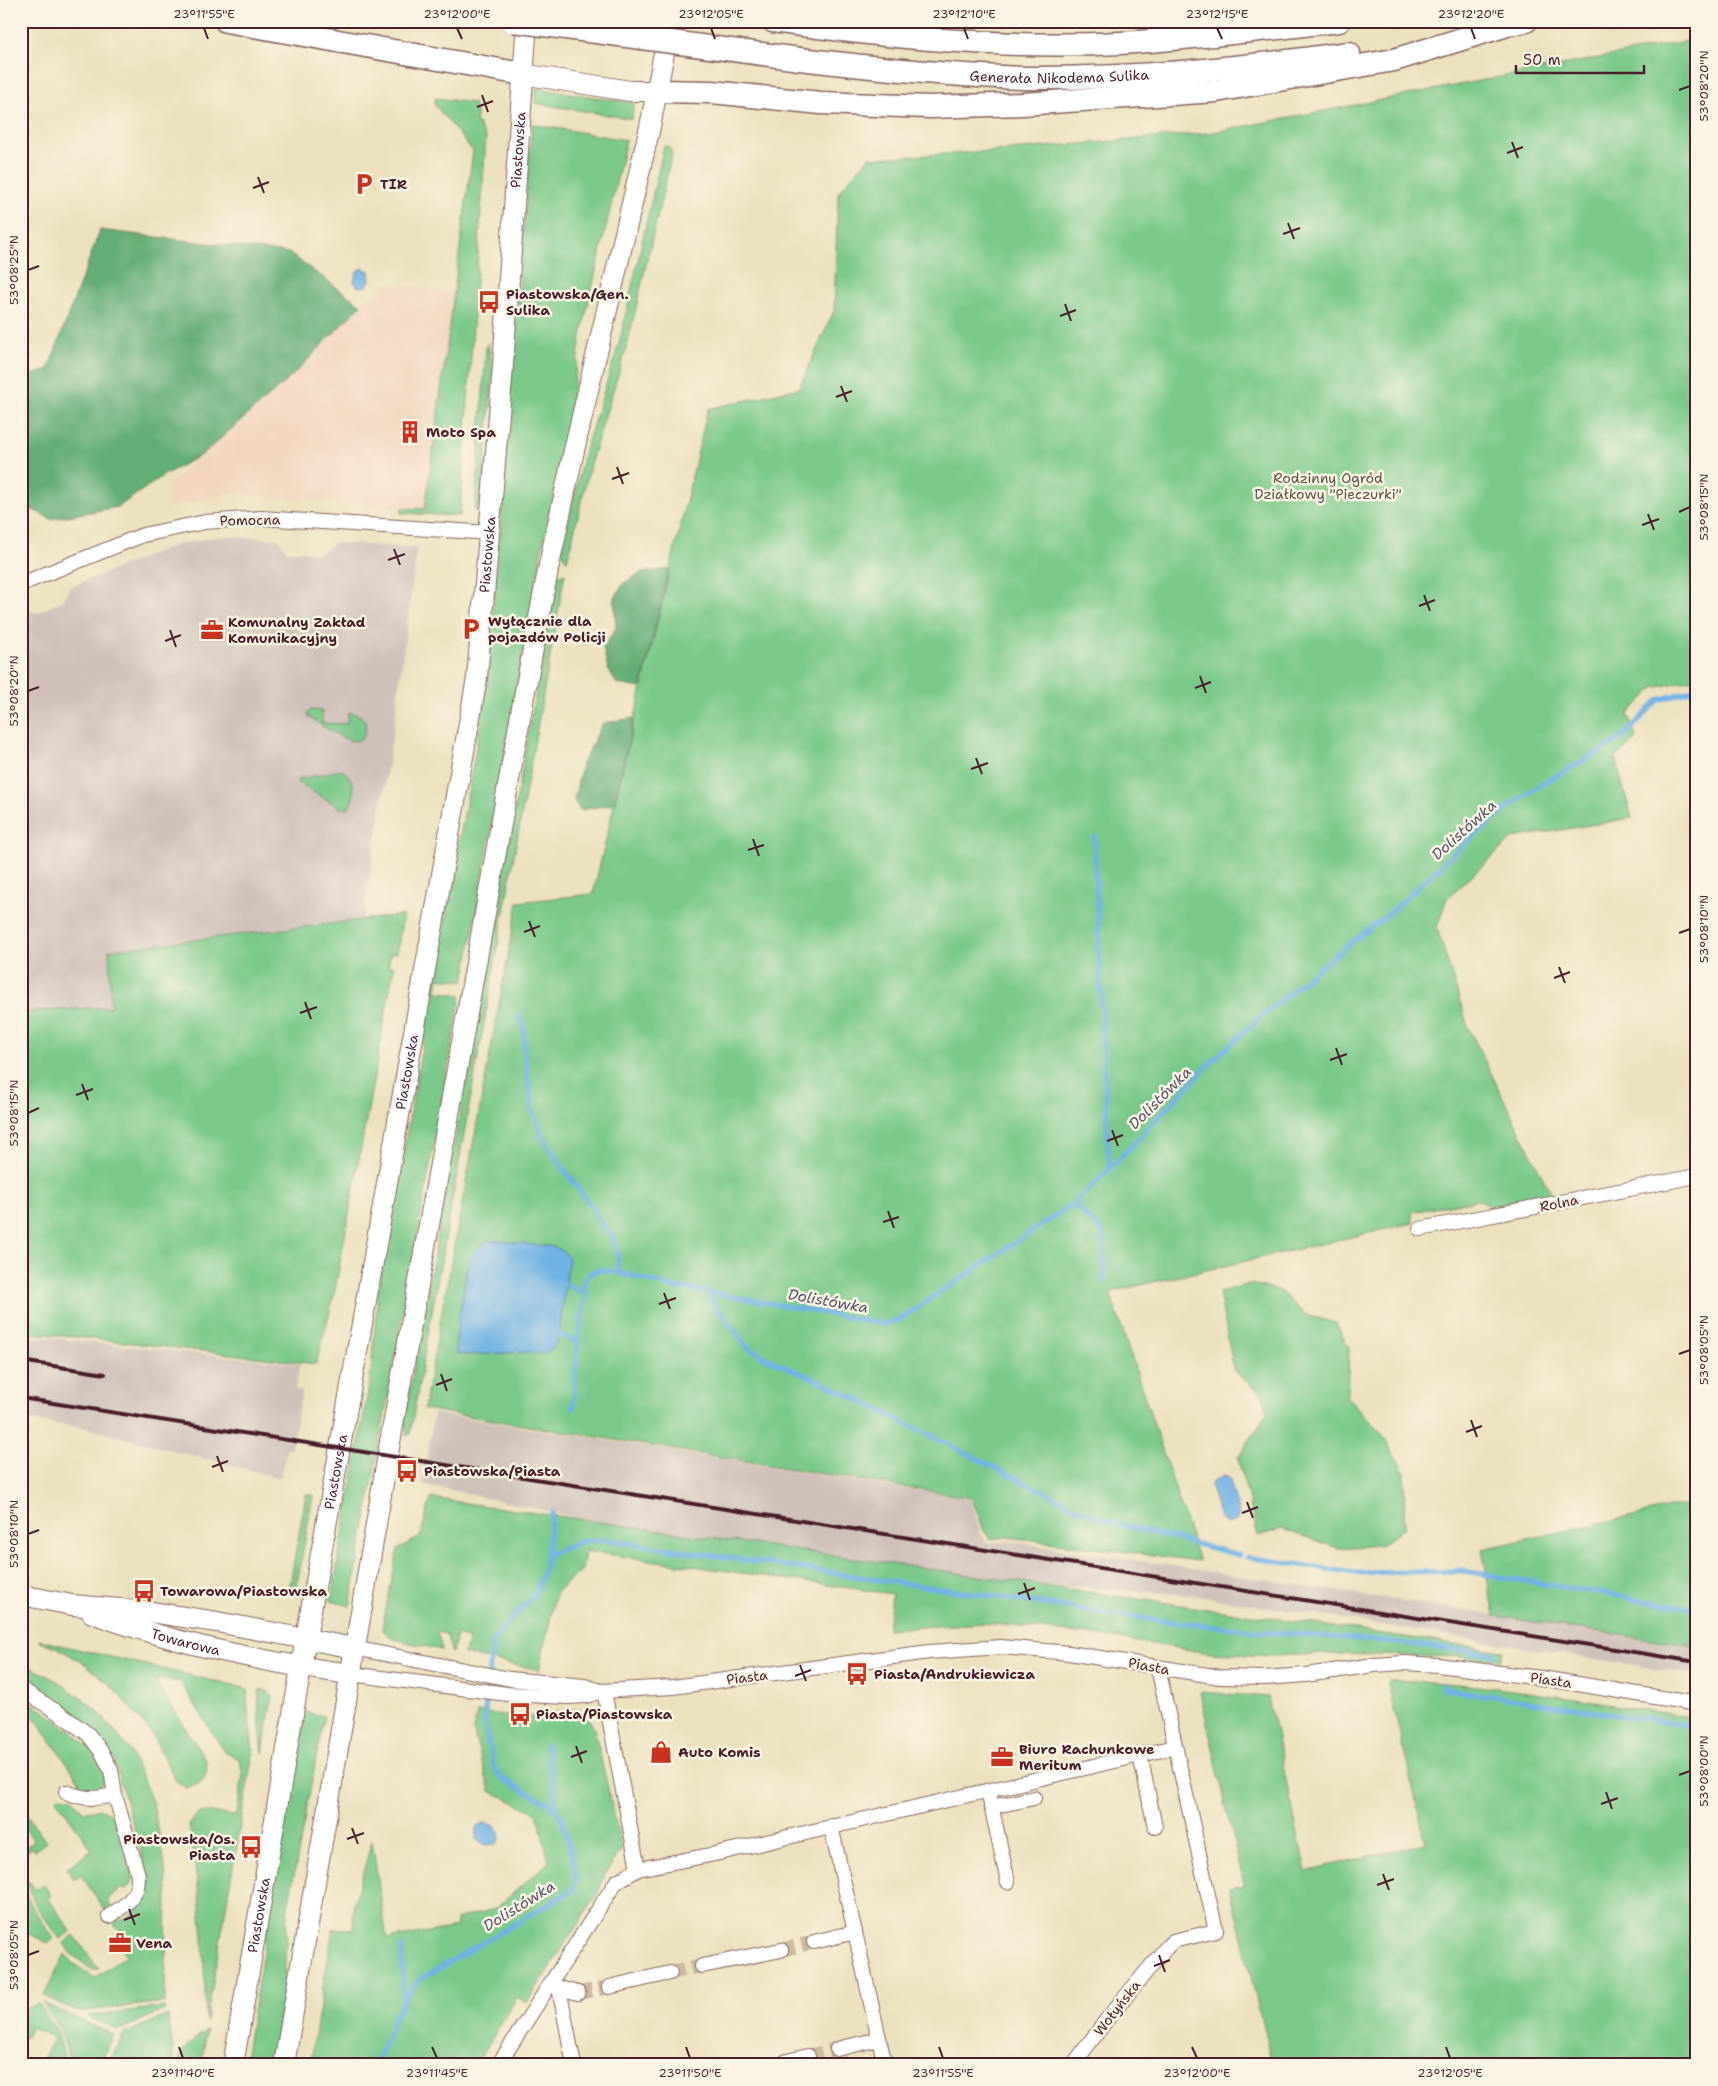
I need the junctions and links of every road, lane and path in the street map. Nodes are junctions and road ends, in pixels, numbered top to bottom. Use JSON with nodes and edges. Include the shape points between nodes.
{"nodes":[{"id":1,"x":226,"y":21,"type":"edge"},
{"id":2,"x":513,"y":21,"type":"edge"},
{"id":3,"x":527,"y":21,"type":"edge"},
{"id":4,"x":670,"y":21,"type":"edge"},
{"id":5,"x":773,"y":21,"type":"edge"},
{"id":6,"x":1339,"y":21,"type":"edge"},
{"id":7,"x":1515,"y":23,"type":"edge"},
{"id":8,"x":522,"y":74,"type":"junction"},
{"id":9,"x":658,"y":92,"type":"junction"},
{"id":10,"x":490,"y":533,"type":"junction"},
{"id":11,"x":21,"y":584,"type":"edge"},
{"id":12,"x":1697,"y":1176,"type":"edge"},
{"id":13,"x":1420,"y":1230,"type":"dead end"},
{"id":14,"x":21,"y":1595,"type":"edge"},
{"id":15,"x":72,"y":1605,"type":"junction"},
{"id":16,"x":218,"y":1622,"type":"junction"},
{"id":17,"x":306,"y":1638,"type":"junction"},
{"id":18,"x":210,"y":1647,"type":"junction"},
{"id":19,"x":354,"y":1648,"type":"junction"},
{"id":20,"x":302,"y":1667,"type":"junction"},
{"id":21,"x":1158,"y":1668,"type":"junction"},
{"id":22,"x":350,"y":1674,"type":"junction"},
{"id":23,"x":21,"y":1689,"type":"edge"},
{"id":24,"x":602,"y":1691,"type":"junction"},
{"id":25,"x":1697,"y":1704,"type":"edge"},
{"id":26,"x":1175,"y":1747,"type":"junction"},
{"id":27,"x":1140,"y":1756,"type":"junction"},
{"id":28,"x":988,"y":1791,"type":"junction"},
{"id":29,"x":66,"y":1792,"type":"dead end"},
{"id":30,"x":115,"y":1795,"type":"junction"},
{"id":31,"x":1034,"y":1798,"type":"dead end"},
{"id":32,"x":991,"y":1807,"type":"junction"},
{"id":33,"x":831,"y":1826,"type":"junction"},
{"id":34,"x":1155,"y":1827,"type":"dead end"},
{"id":35,"x":638,"y":1869,"type":"junction"},
{"id":36,"x":1008,"y":1882,"type":"dead end"},
{"id":37,"x":109,"y":1916,"type":"dead end"},
{"id":38,"x":855,"y":1932,"type":"junction"},
{"id":39,"x":814,"y":1942,"type":"tunnel mouth"},
{"id":40,"x":780,"y":1950,"type":"tunnel mouth"},
{"id":41,"x":702,"y":1966,"type":"tunnel mouth"},
{"id":42,"x":670,"y":1974,"type":"tunnel mouth"},
{"id":43,"x":556,"y":1986,"type":"junction"},
{"id":44,"x":609,"y":1987,"type":"tunnel mouth"},
{"id":45,"x":578,"y":1993,"type":"tunnel mouth"},
{"id":46,"x":879,"y":2039,"type":"junction"},
{"id":47,"x":837,"y":2049,"type":"tunnel mouth"},
{"id":48,"x":808,"y":2056,"type":"tunnel mouth"},
{"id":49,"x":233,"y":2065,"type":"edge"},
{"id":50,"x":284,"y":2065,"type":"edge"},
{"id":51,"x":498,"y":2065,"type":"edge"},
{"id":52,"x":574,"y":2065,"type":"edge"},
{"id":53,"x":781,"y":2065,"type":"edge"},
{"id":54,"x":885,"y":2065,"type":"edge"},
{"id":55,"x":1073,"y":2065,"type":"edge"}],
"edges":[{"from":1,"to":8,"type":"highway"},
{"from":2,"to":7,"type":"highway","name":"Generała Nikodema Sulika","bridge":true,"via":[[907,72],[1025,78],[1128,76],[1228,69],[1362,51]]},
{"from":3,"to":8,"type":"main road","name":"Piastowska"},
{"from":4,"to":9,"type":"main road"},
{"from":5,"to":6,"type":"highway","via":[[918,39],[1036,44],[1120,43],[1235,34]]},
{"from":7,"to":9,"type":"highway","via":[[1394,60],[1216,91],[930,107],[821,103],[712,92]]},
{"from":8,"to":9,"type":"main road","via":[[630,91]]},
{"from":8,"to":10,"type":"main road","name":"Piastowska"},
{"from":9,"to":19,"type":"main road","via":[[549,565]]},
{"from":10,"to":11,"type":"street","name":"Pomocna","via":[[261,518],[224,520],[143,535]]},
{"from":10,"to":17,"type":"main road","name":"Piastowska","via":[[478,670],[468,732]]},
{"from":12,"to":13,"type":"street","name":"Rolna"},
{"from":14,"to":15,"type":"main road","name":"Towarowa"},
{"from":15,"to":16,"type":"main road","name":"Towarowa"},
{"from":15,"to":18,"type":"main road","name":"Towarowa","via":[[125,1625]]},
{"from":16,"to":17,"type":"main road","name":"Towarowa"},
{"from":16,"to":18,"type":"main road","via":[[222,1635]]},
{"from":17,"to":19,"type":"main road","name":"Towarowa"},
{"from":17,"to":20,"type":"main road","name":"Piastowska"},
{"from":18,"to":20,"type":"main road","name":"Towarowa"},
{"from":19,"to":22,"type":"main road"},
{"from":19,"to":24,"type":"street","name":"Piasta","via":[[510,1679],[584,1686]]},
{"from":20,"to":22,"type":"main road","name":"Towarowa"},
{"from":20,"to":49,"type":"main road","name":"Piastowska"},
{"from":21,"to":24,"type":"street","name":"Piasta","via":[[1047,1650],[1000,1647],[961,1649],[673,1687]]},
{"from":21,"to":25,"type":"street","name":"Piasta","via":[[1211,1676],[1265,1678],[1374,1665],[1438,1665]]},
{"from":21,"to":26,"type":"street"},
{"from":22,"to":24,"type":"street","name":"Piasta","via":[[508,1694],[568,1697]]},
{"from":22,"to":50,"type":"main road"},
{"from":23,"to":30,"type":"street","via":[[88,1734],[111,1770]]},
{"from":24,"to":35,"type":"street"},
{"from":26,"to":27,"type":"street"},
{"from":26,"to":55,"type":"street","name":"Wołyńska","via":[[1216,1931],[1173,1942],[1166,1948]]},
{"from":27,"to":28,"type":"street"},
{"from":27,"to":34,"type":"street","via":[[1145,1811]]},
{"from":28,"to":32,"type":"street"},
{"from":28,"to":33,"type":"street"},
{"from":29,"to":30,"type":"street","via":[[83,1799]]},
{"from":30,"to":37,"type":"street","via":[[139,1885],[135,1896]]},
{"from":31,"to":32,"type":"street"},
{"from":32,"to":36,"type":"street"},
{"from":33,"to":35,"type":"street"},
{"from":33,"to":38,"type":"street"},
{"from":35,"to":43,"type":"street","via":[[616,1882]]},
{"from":38,"to":39,"type":"street"},
{"from":38,"to":46,"type":"street"},
{"from":40,"to":41,"type":"street"},
{"from":42,"to":44,"type":"street"},
{"from":43,"to":45,"type":"street"},
{"from":43,"to":51,"type":"street"},
{"from":43,"to":52,"type":"street"},
{"from":46,"to":47,"type":"street"},
{"from":46,"to":54,"type":"street"},
{"from":48,"to":53,"type":"street"}]}
